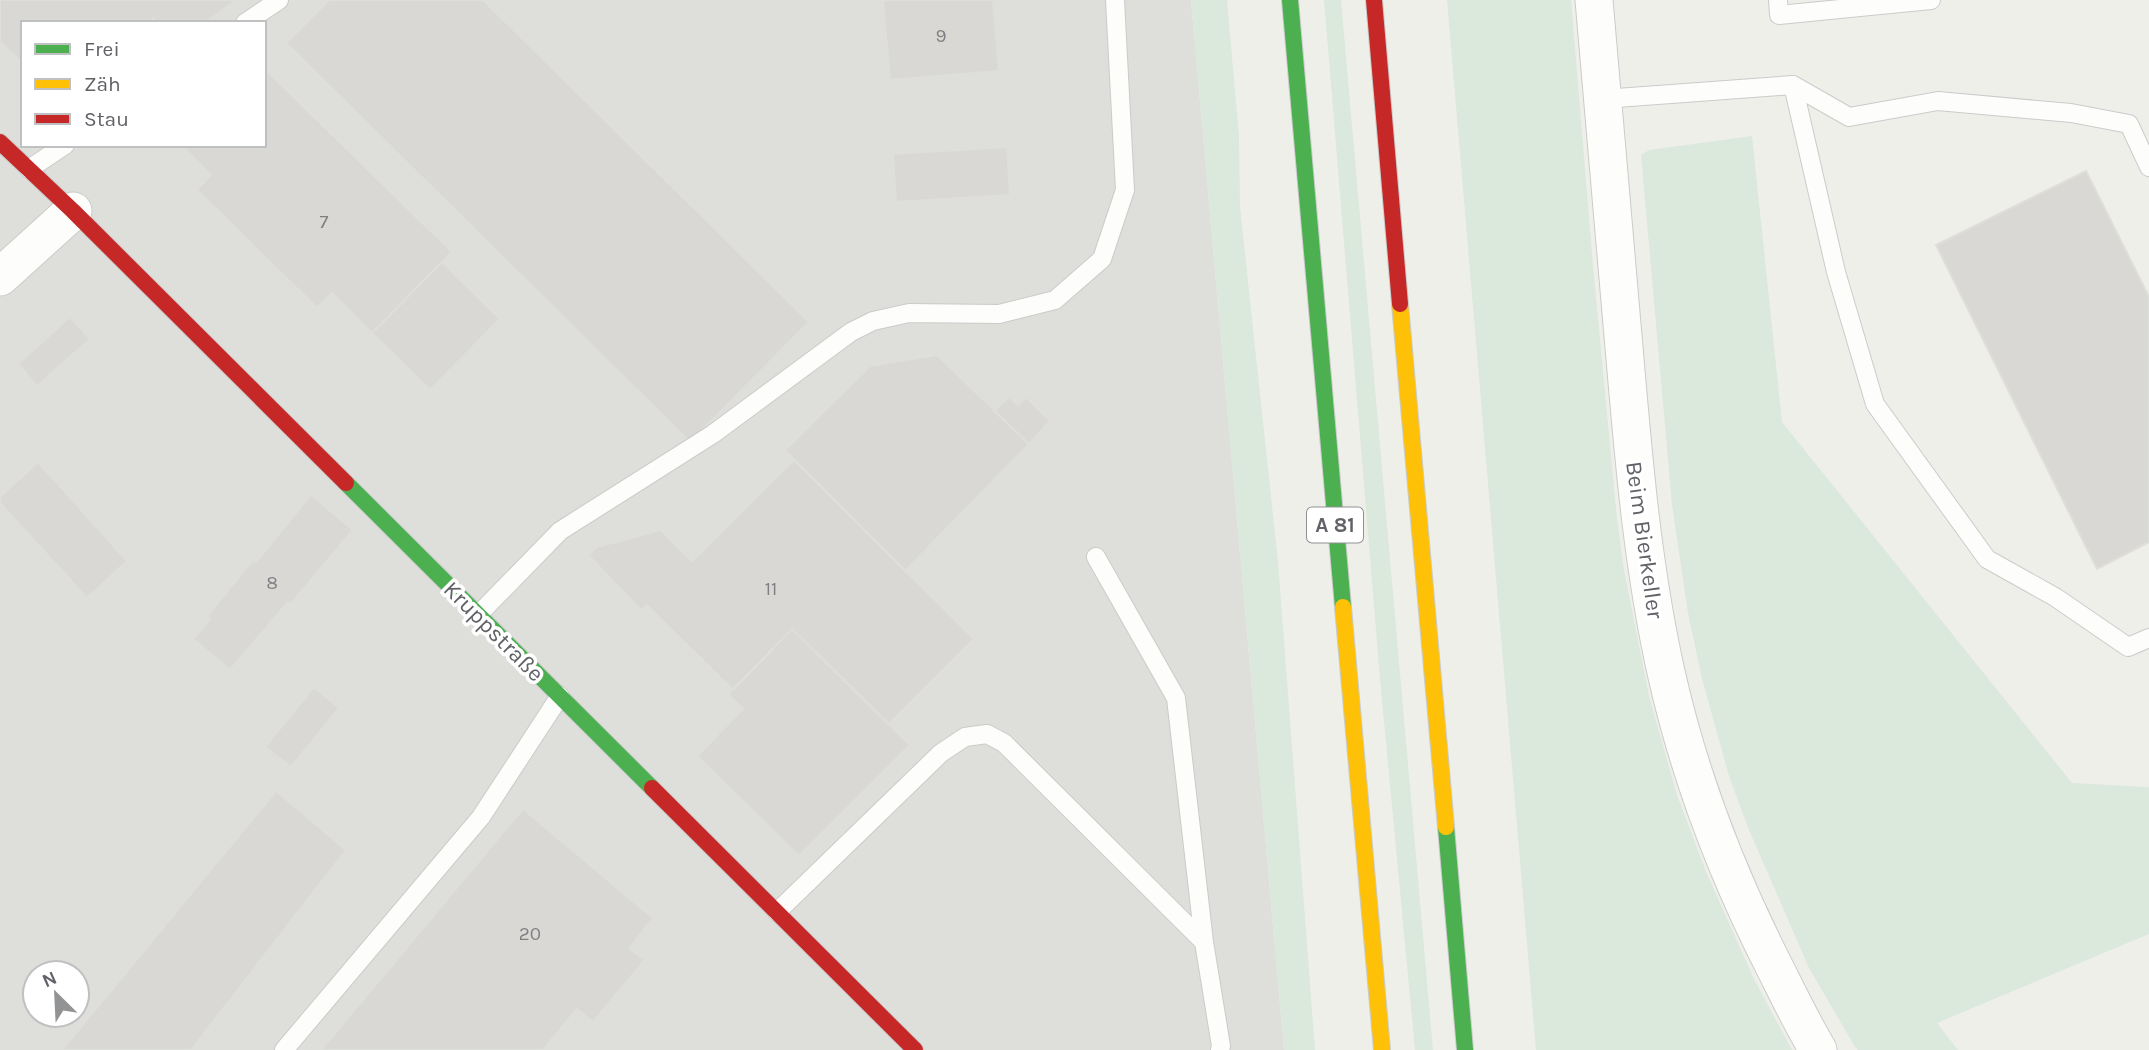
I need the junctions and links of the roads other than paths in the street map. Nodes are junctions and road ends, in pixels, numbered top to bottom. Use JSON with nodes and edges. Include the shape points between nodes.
{"nodes":[{"id":1,"x":279,"y":0,"type":"edge"},
{"id":2,"x":1115,"y":0,"type":"edge"},
{"id":3,"x":1290,"y":0,"type":"edge"},
{"id":4,"x":1374,"y":0,"type":"edge"},
{"id":5,"x":1594,"y":0,"type":"edge"},
{"id":6,"x":1778,"y":0,"type":"edge"},
{"id":7,"x":1931,"y":0,"type":"edge"},
{"id":8,"x":248,"y":21,"type":"edge"},
{"id":9,"x":1793,"y":85,"type":"junction"},
{"id":10,"x":1603,"y":99,"type":"junction"},
{"id":11,"x":0,"y":142,"type":"edge"},
{"id":12,"x":62,"y":147,"type":"edge"},
{"id":13,"x":2149,"y":167,"type":"edge"},
{"id":14,"x":29,"y":169,"type":"junction"},
{"id":15,"x":73,"y":211,"type":"junction"},
{"id":16,"x":0,"y":277,"type":"edge"},
{"id":17,"x":1096,"y":557,"type":"dead end"},
{"id":18,"x":478,"y":615,"type":"junction"},
{"id":19,"x":2149,"y":638,"type":"edge"},
{"id":20,"x":560,"y":696,"type":"junction"},
{"id":21,"x":777,"y":912,"type":"junction"},
{"id":22,"x":1204,"y":942,"type":"junction"},
{"id":23,"x":284,"y":1050,"type":"edge"},
{"id":24,"x":915,"y":1050,"type":"edge"},
{"id":25,"x":1220,"y":1050,"type":"edge"},
{"id":26,"x":1382,"y":1050,"type":"edge"},
{"id":27,"x":1465,"y":1050,"type":"edge"},
{"id":28,"x":1818,"y":1050,"type":"edge"}],
"edges":[{"from":1,"to":8,"type":"lane"},
{"from":2,"to":18,"type":"lane","via":[[1125,190],[1102,259],[1055,300],[999,314],[909,313],[873,321],[851,332],[713,434],[560,531]]},
{"from":3,"to":26,"type":"main road","number":"A 81"},
{"from":4,"to":27,"type":"main road"},
{"from":5,"to":10,"type":"street","name":"Beim Bierkeller"},
{"from":6,"to":7,"type":"lane","via":[[1779,15]]},
{"from":9,"to":10,"type":"lane"},
{"from":9,"to":13,"type":"lane","via":[[1849,117],[1938,101],[2071,113],[2129,124]]},
{"from":9,"to":19,"type":"lane","via":[[1836,272],[1875,404],[1987,559],[2055,597],[2128,647]]},
{"from":10,"to":28,"type":"street","name":"Beim Bierkeller","via":[[1634,466],[1666,673],[1729,872]]},
{"from":11,"to":14,"type":"main road","name":"Kruppstraße"},
{"from":12,"to":14,"type":"lane"},
{"from":14,"to":15,"type":"main road","name":"Kruppstraße"},
{"from":15,"to":16,"type":"street"},
{"from":15,"to":18,"type":"main road","name":"Kruppstraße"},
{"from":17,"to":22,"type":"lane","via":[[1176,698]]},
{"from":18,"to":20,"type":"main road","name":"Kruppstraße"},
{"from":20,"to":21,"type":"main road","name":"Kruppstraße"},
{"from":20,"to":23,"type":"lane","via":[[481,817]]},
{"from":21,"to":22,"type":"lane","via":[[941,753],[965,737],[987,734],[1004,743]]},
{"from":21,"to":24,"type":"main road","name":"Kruppstraße"},
{"from":22,"to":25,"type":"lane"}]}
